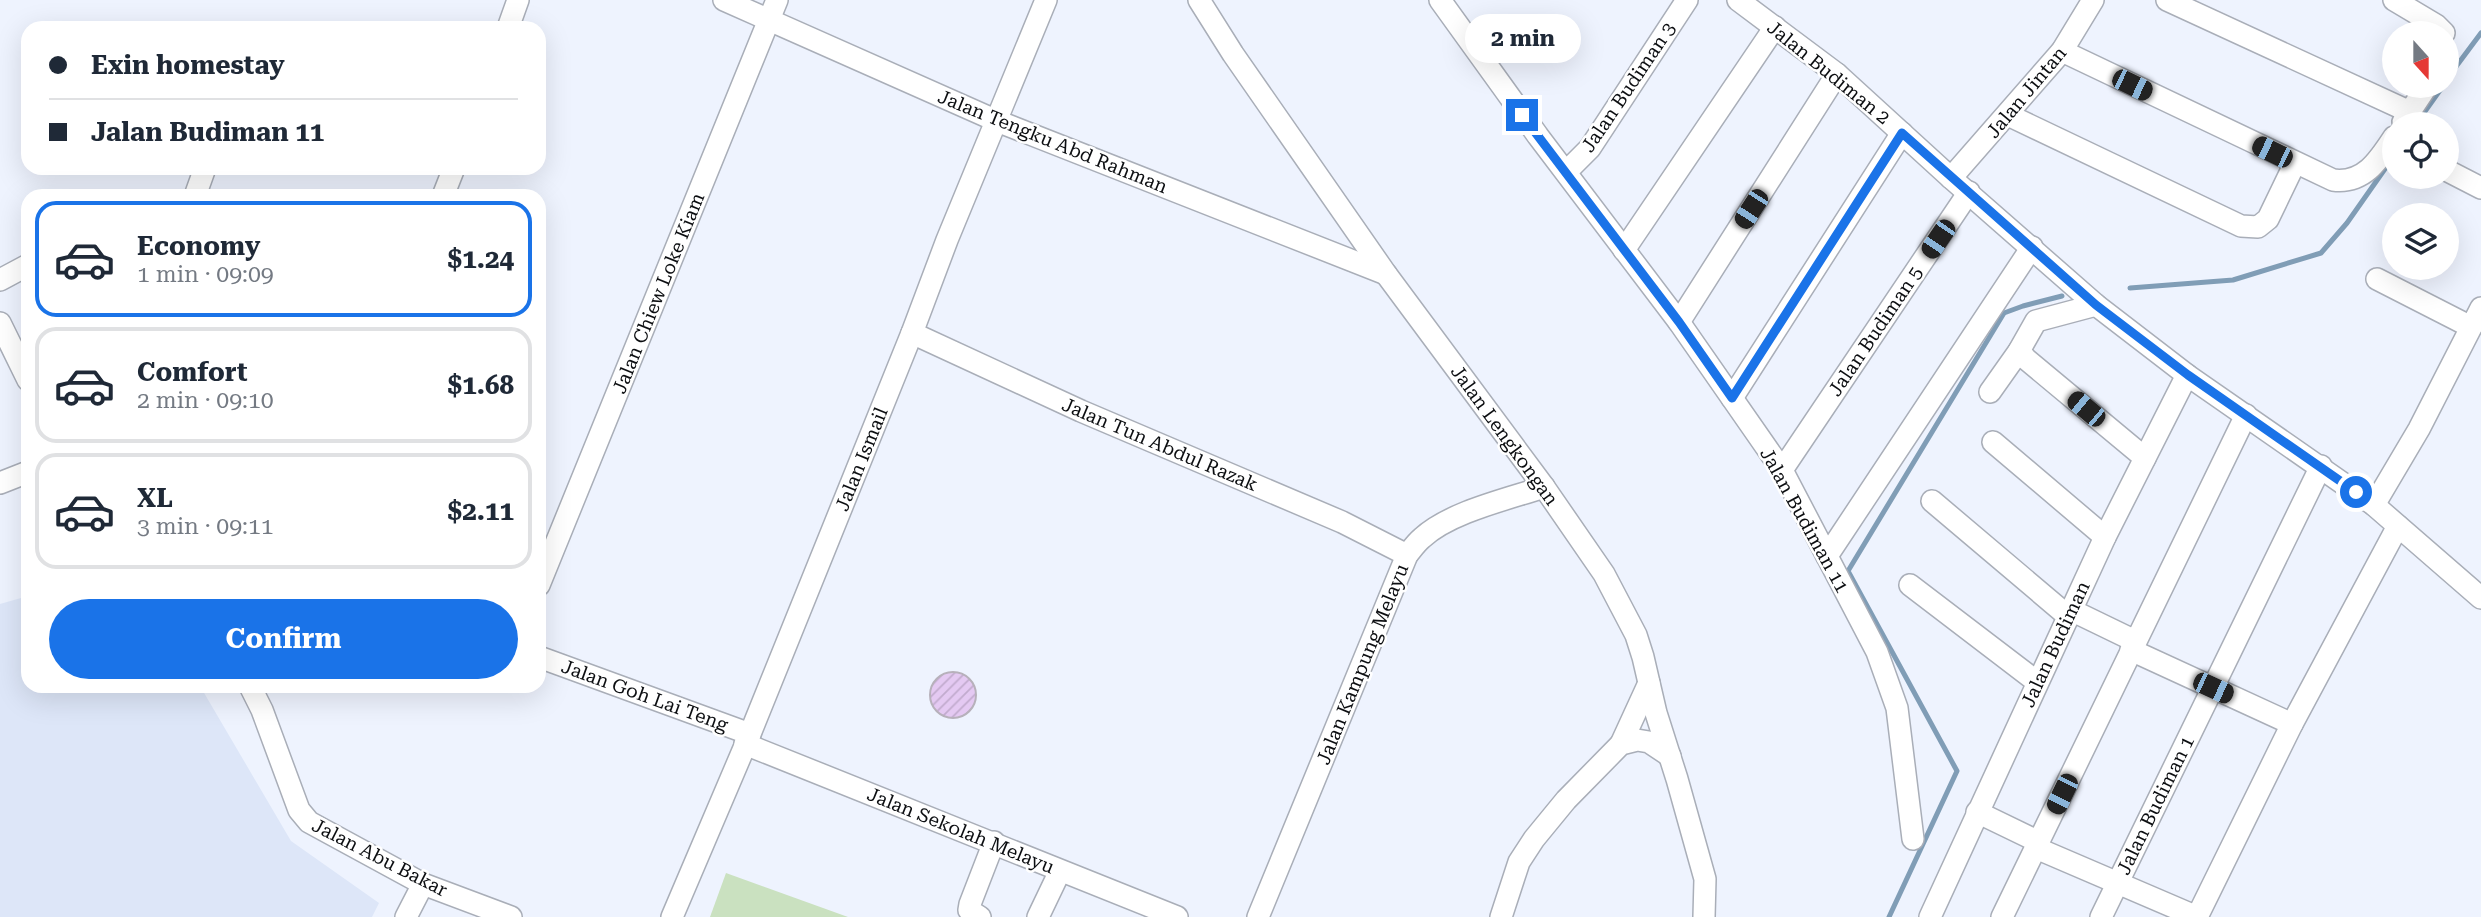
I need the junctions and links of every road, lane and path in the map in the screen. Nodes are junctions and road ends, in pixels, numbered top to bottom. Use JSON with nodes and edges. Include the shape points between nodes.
{"nodes":[{"id":1,"x":518,"y":0,"type":"edge"},
{"id":2,"x":723,"y":0,"type":"edge"},
{"id":3,"x":1046,"y":0,"type":"edge"},
{"id":4,"x":1199,"y":0,"type":"edge"},
{"id":5,"x":1440,"y":0,"type":"edge"},
{"id":6,"x":1687,"y":0,"type":"edge"},
{"id":7,"x":1738,"y":0,"type":"edge"},
{"id":8,"x":2093,"y":0,"type":"edge"},
{"id":9,"x":2167,"y":0,"type":"edge"},
{"id":10,"x":2400,"y":1,"type":"edge"},
{"id":11,"x":774,"y":9,"type":"edge"},
{"id":12,"x":510,"y":21,"type":"edge"},
{"id":13,"x":2430,"y":21,"type":"edge"},
{"id":14,"x":1775,"y":27,"type":"junction"},
{"id":15,"x":2062,"y":51,"type":"junction"},
{"id":16,"x":1837,"y":74,"type":"junction"},
{"id":17,"x":2394,"y":112,"type":"edge"},
{"id":18,"x":2008,"y":115,"type":"junction"},
{"id":19,"x":997,"y":121,"type":"junction"},
{"id":20,"x":1902,"y":133,"type":"junction"},
{"id":21,"x":2382,"y":155,"type":"edge"},
{"id":22,"x":2295,"y":163,"type":"junction"},
{"id":23,"x":1566,"y":172,"type":"junction"},
{"id":24,"x":2459,"y":177,"type":"edge"},
{"id":25,"x":1951,"y":178,"type":"junction"},
{"id":26,"x":2481,"y":188,"type":"edge"},
{"id":27,"x":1969,"y":192,"type":"junction"},
{"id":28,"x":2032,"y":247,"type":"junction"},
{"id":29,"x":1625,"y":250,"type":"junction"},
{"id":30,"x":21,"y":269,"type":"edge"},
{"id":31,"x":1386,"y":274,"type":"junction"},
{"id":32,"x":2377,"y":279,"type":"dead end"},
{"id":33,"x":0,"y":280,"type":"edge"},
{"id":34,"x":2096,"y":305,"type":"junction"},
{"id":35,"x":2476,"y":318,"type":"edge"},
{"id":36,"x":1679,"y":322,"type":"junction"},
{"id":37,"x":0,"y":323,"type":"edge"},
{"id":38,"x":912,"y":333,"type":"junction"},
{"id":39,"x":2019,"y":351,"type":"junction"},
{"id":40,"x":21,"y":366,"type":"edge"},
{"id":41,"x":2188,"y":375,"type":"junction"},
{"id":42,"x":1990,"y":392,"type":"dead end"},
{"id":43,"x":1732,"y":398,"type":"junction"},
{"id":44,"x":2246,"y":415,"type":"junction"},
{"id":45,"x":1993,"y":442,"type":"dead end"},
{"id":46,"x":2145,"y":458,"type":"junction"},
{"id":47,"x":2321,"y":466,"type":"junction"},
{"id":48,"x":1782,"y":470,"type":"junction"},
{"id":49,"x":21,"y":475,"type":"edge"},
{"id":50,"x":0,"y":483,"type":"edge"},
{"id":51,"x":1544,"y":487,"type":"junction"},
{"id":52,"x":1932,"y":502,"type":"dead end"},
{"id":53,"x":2374,"y":505,"type":"junction"},
{"id":54,"x":2399,"y":526,"type":"junction"},
{"id":55,"x":2105,"y":537,"type":"junction"},
{"id":56,"x":1407,"y":555,"type":"junction"},
{"id":57,"x":1827,"y":556,"type":"junction"},
{"id":58,"x":546,"y":568,"type":"edge"},
{"id":59,"x":1910,"y":585,"type":"dead end"},
{"id":60,"x":2481,"y":598,"type":"edge"},
{"id":61,"x":2070,"y":613,"type":"junction"},
{"id":62,"x":2133,"y":646,"type":"junction"},
{"id":63,"x":546,"y":660,"type":"edge"},
{"id":64,"x":2037,"y":682,"type":"junction"},
{"id":65,"x":1649,"y":683,"type":"junction"},
{"id":66,"x":2213,"y":688,"type":"junction"},
{"id":67,"x":254,"y":693,"type":"edge"},
{"id":68,"x":2292,"y":724,"type":"junction"},
{"id":69,"x":748,"y":739,"type":"junction"},
{"id":70,"x":1621,"y":744,"type":"junction"},
{"id":71,"x":1670,"y":756,"type":"junction"},
{"id":72,"x":1978,"y":813,"type":"junction"},
{"id":73,"x":1913,"y":839,"type":"dead end"},
{"id":74,"x":994,"y":842,"type":"junction"},
{"id":75,"x":2038,"y":845,"type":"junction"},
{"id":76,"x":1060,"y":871,"type":"junction"},
{"id":77,"x":2118,"y":882,"type":"junction"},
{"id":78,"x":423,"y":884,"type":"junction"},
{"id":79,"x":406,"y":917,"type":"edge"},
{"id":80,"x":511,"y":917,"type":"edge"},
{"id":81,"x":672,"y":917,"type":"edge"},
{"id":82,"x":980,"y":917,"type":"edge"},
{"id":83,"x":1038,"y":917,"type":"edge"},
{"id":84,"x":1177,"y":917,"type":"edge"},
{"id":85,"x":1258,"y":917,"type":"edge"},
{"id":86,"x":1501,"y":917,"type":"edge"},
{"id":87,"x":1704,"y":917,"type":"edge"},
{"id":88,"x":1930,"y":917,"type":"edge"},
{"id":89,"x":2002,"y":917,"type":"edge"},
{"id":90,"x":2101,"y":917,"type":"edge"},
{"id":91,"x":2197,"y":917,"type":"edge"}],
"edges":[{"from":1,"to":12,"type":"street"},
{"from":2,"to":11,"type":"street","name":"Jalan Tengku Abd Rahman"},
{"from":3,"to":19,"type":"street","name":"Jalan Ismail"},
{"from":4,"to":31,"type":"street","name":"Jalan Lengkongan"},
{"from":5,"to":23,"type":"street","name":"Jalan Budiman 11"},
{"from":6,"to":23,"type":"street","name":"Jalan Budiman 3","via":[[1590,148]]},
{"from":7,"to":14,"type":"street","name":"Jalan Budiman 2"},
{"from":8,"to":15,"type":"street","name":"Jalan Jintan"},
{"from":9,"to":17,"type":"street"},
{"from":10,"to":13,"type":"street"},
{"from":11,"to":19,"type":"street","name":"Jalan Tengku Abd Rahman"},
{"from":11,"to":58,"type":"street","name":"Jalan Chiew Loke Kiam"},
{"from":14,"to":16,"type":"street","name":"Jalan Budiman 2"},
{"from":14,"to":29,"type":"street"},
{"from":15,"to":18,"type":"street","name":"Jalan Jintan"},
{"from":15,"to":22,"type":"street"},
{"from":16,"to":20,"type":"street","name":"Jalan Budiman 2"},
{"from":16,"to":36,"type":"street"},
{"from":18,"to":22,"type":"street","via":[[2241,226],[2258,226],[2268,219]]},
{"from":18,"to":25,"type":"street","name":"Jalan Jintan"},
{"from":19,"to":31,"type":"street","name":"Jalan Tengku Abd Rahman"},
{"from":19,"to":38,"type":"street","name":"Jalan Ismail"},
{"from":20,"to":25,"type":"street","name":"Jalan Budiman 2"},
{"from":20,"to":43,"type":"street"},
{"from":21,"to":22,"type":"street","via":[[2362,176],[2346,182]]},
{"from":23,"to":29,"type":"street","name":"Jalan Budiman 11"},
{"from":24,"to":26,"type":"street"},
{"from":25,"to":27,"type":"street","name":"Jalan Budiman 2"},
{"from":27,"to":28,"type":"street","name":"Jalan Budiman 2"},
{"from":27,"to":48,"type":"street","name":"Jalan Budiman 5"},
{"from":28,"to":34,"type":"street","name":"Jalan Budiman 2"},
{"from":28,"to":57,"type":"street"},
{"from":29,"to":36,"type":"street","name":"Jalan Budiman 11"},
{"from":30,"to":33,"type":"street"},
{"from":31,"to":51,"type":"street","name":"Jalan Lengkongan"},
{"from":32,"to":35,"type":"street"},
{"from":34,"to":39,"type":"street","via":[[2036,321]]},
{"from":34,"to":41,"type":"street","name":"Jalan Budiman 2"},
{"from":35,"to":53,"type":"street"},
{"from":36,"to":43,"type":"street","name":"Jalan Budiman 11"},
{"from":37,"to":40,"type":"street"},
{"from":38,"to":56,"type":"street","name":"Jalan Tun Abdul Razak","via":[[1342,522]]},
{"from":38,"to":69,"type":"street","name":"Jalan Ismail"},
{"from":39,"to":42,"type":"street"},
{"from":39,"to":46,"type":"street"},
{"from":41,"to":44,"type":"street","name":"Jalan Budiman 2"},
{"from":41,"to":46,"type":"street","name":"Jalan Budiman"},
{"from":43,"to":48,"type":"street","name":"Jalan Budiman 11"},
{"from":44,"to":47,"type":"street","name":"Jalan Budiman 2"},
{"from":44,"to":62,"type":"street"},
{"from":45,"to":55,"type":"street"},
{"from":46,"to":55,"type":"street","name":"Jalan Budiman"},
{"from":47,"to":53,"type":"street","name":"Jalan Budiman 2"},
{"from":47,"to":66,"type":"street","name":"Jalan Budiman 1"},
{"from":48,"to":57,"type":"street","name":"Jalan Budiman 11"},
{"from":49,"to":50,"type":"street"},
{"from":51,"to":56,"type":"street","name":"Jalan Kampung Melayu","via":[[1471,510],[1422,537]]},
{"from":51,"to":65,"type":"street","name":"Jalan Lengkongan","via":[[1604,574],[1636,635]]},
{"from":52,"to":61,"type":"street"},
{"from":53,"to":54,"type":"street","name":"Jalan Budiman 2"},
{"from":54,"to":60,"type":"street","name":"Jalan Budiman 2"},
{"from":54,"to":68,"type":"street"},
{"from":55,"to":61,"type":"street","name":"Jalan Budiman"},
{"from":56,"to":85,"type":"street","name":"Jalan Kampung Melayu"},
{"from":57,"to":73,"type":"street","name":"Jalan Budiman 11","via":[[1877,652],[1897,708]]},
{"from":59,"to":64,"type":"street"},
{"from":61,"to":62,"type":"street"},
{"from":61,"to":64,"type":"street","name":"Jalan Budiman"},
{"from":62,"to":66,"type":"street"},
{"from":62,"to":75,"type":"street"},
{"from":63,"to":69,"type":"street","name":"Jalan Goh Lai Teng"},
{"from":64,"to":72,"type":"street","name":"Jalan Budiman"},
{"from":65,"to":70,"type":"street"},
{"from":65,"to":71,"type":"street","name":"Jalan Lengkongan"},
{"from":66,"to":68,"type":"street"},
{"from":66,"to":77,"type":"street","name":"Jalan Budiman 1"},
{"from":67,"to":78,"type":"street","name":"Jalan Abu Bakar","via":[[299,810],[309,822]]},
{"from":68,"to":91,"type":"street"},
{"from":69,"to":74,"type":"street","name":"Jalan Sekolah Melayu"},
{"from":69,"to":81,"type":"street","name":"Jalan Ismail"},
{"from":70,"to":71,"type":"street","via":[[1649,742]]},
{"from":70,"to":86,"type":"street","via":[[1534,839],[1519,862]]},
{"from":71,"to":87,"type":"street","name":"Jalan Lengkongan","via":[[1705,879]]},
{"from":72,"to":75,"type":"street"},
{"from":72,"to":88,"type":"street","name":"Jalan Budiman"},
{"from":74,"to":76,"type":"street","name":"Jalan Sekolah Melayu"},
{"from":74,"to":82,"type":"street","via":[[970,904],[969,910]]},
{"from":75,"to":77,"type":"street"},
{"from":75,"to":89,"type":"street"},
{"from":76,"to":83,"type":"street"},
{"from":76,"to":84,"type":"street","name":"Jalan Sekolah Melayu"},
{"from":77,"to":90,"type":"street","name":"Jalan Budiman 1"},
{"from":77,"to":91,"type":"street"},
{"from":78,"to":79,"type":"street"},
{"from":78,"to":80,"type":"street","name":"Jalan Abu Bakar"}]}
